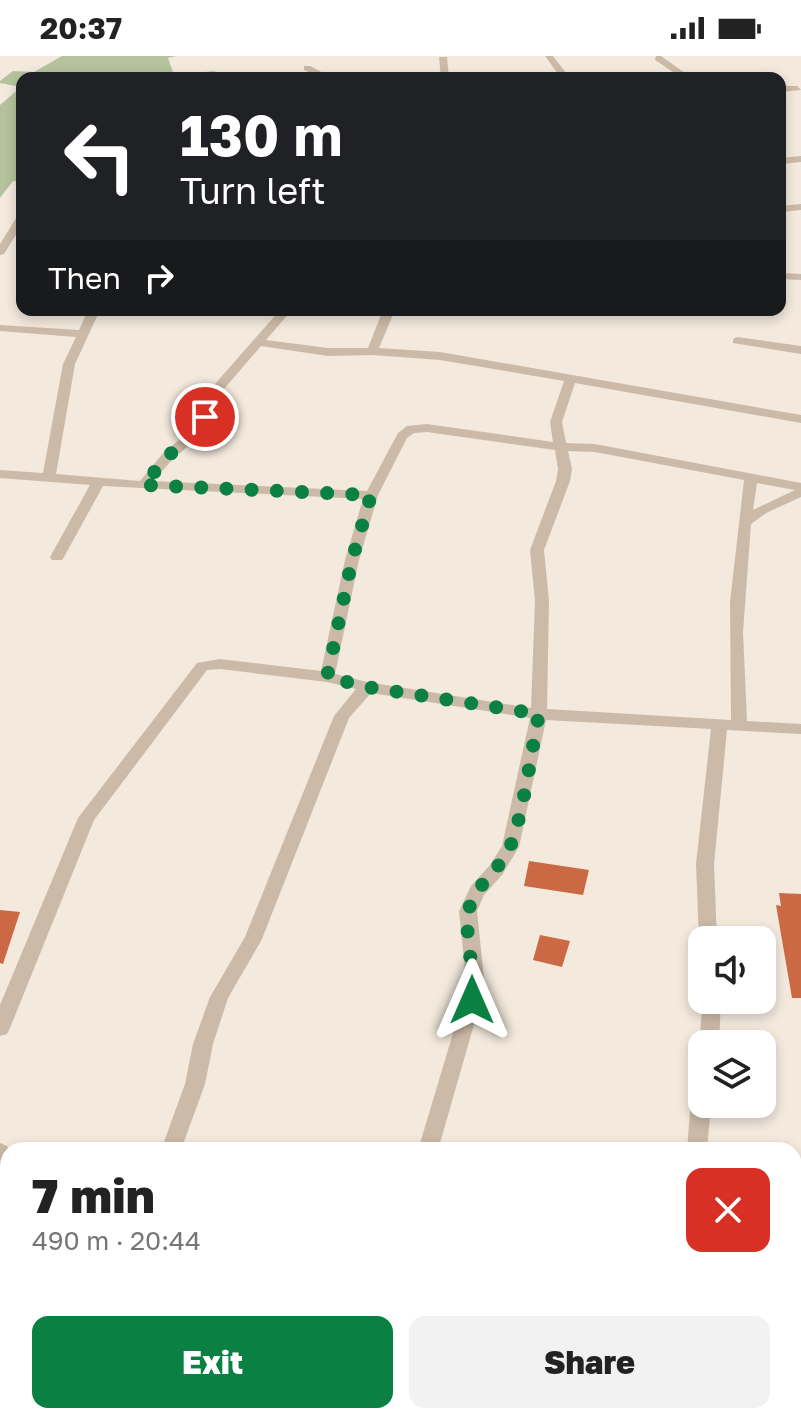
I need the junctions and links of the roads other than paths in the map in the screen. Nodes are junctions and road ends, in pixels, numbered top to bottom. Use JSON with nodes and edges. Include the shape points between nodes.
{"nodes":[{"id":1,"x":549,"y":56,"type":"edge"},
{"id":2,"x":658,"y":58,"type":"edge"},
{"id":3,"x":307,"y":68,"type":"dead end"},
{"id":4,"x":316,"y":72,"type":"edge"},
{"id":5,"x":561,"y":72,"type":"edge"},
{"id":6,"x":679,"y":72,"type":"edge"},
{"id":7,"x":786,"y":89,"type":"edge"},
{"id":8,"x":797,"y":89,"type":"dead end"},
{"id":9,"x":16,"y":227,"type":"edge"},
{"id":10,"x":0,"y":252,"type":"edge"},
{"id":11,"x":92,"y":316,"type":"edge"},
{"id":12,"x":281,"y":316,"type":"edge"},
{"id":13,"x":387,"y":316,"type":"edge"},
{"id":14,"x":0,"y":328,"type":"edge"},
{"id":15,"x":84,"y":334,"type":"junction"},
{"id":16,"x":737,"y":341,"type":"dead end"},
{"id":17,"x":257,"y":342,"type":"junction"},
{"id":18,"x":801,"y":350,"type":"edge"},
{"id":19,"x":372,"y":351,"type":"junction"},
{"id":20,"x":570,"y":380,"type":"junction"},
{"id":21,"x":801,"y":419,"type":"edge"},
{"id":22,"x":560,"y":447,"type":"junction"},
{"id":23,"x":0,"y":474,"type":"edge"},
{"id":24,"x":49,"y":478,"type":"junction"},
{"id":25,"x":751,"y":479,"type":"junction"},
{"id":26,"x":98,"y":482,"type":"junction"},
{"id":27,"x":143,"y":485,"type":"junction"},
{"id":28,"x":801,"y":489,"type":"edge"},
{"id":29,"x":371,"y":495,"type":"junction"},
{"id":30,"x":745,"y":522,"type":"junction"},
{"id":31,"x":57,"y":557,"type":"dead end"},
{"id":32,"x":327,"y":677,"type":"junction"},
{"id":33,"x":367,"y":687,"type":"junction"},
{"id":34,"x":539,"y":714,"type":"junction"},
{"id":35,"x":720,"y":724,"type":"junction"},
{"id":36,"x":739,"y":725,"type":"junction"},
{"id":37,"x":801,"y":729,"type":"edge"},
{"id":38,"x":707,"y":926,"type":"edge"},
{"id":39,"x":0,"y":1028,"type":"edge"},
{"id":40,"x":700,"y":1118,"type":"edge"},
{"id":41,"x":174,"y":1142,"type":"edge"},
{"id":42,"x":430,"y":1142,"type":"edge"},
{"id":43,"x":698,"y":1142,"type":"edge"}],
"edges":[{"from":1,"to":5,"type":"street"},
{"from":2,"to":6,"type":"street"},
{"from":3,"to":4,"type":"street"},
{"from":7,"to":8,"type":"street"},
{"from":9,"to":10,"type":"street"},
{"from":11,"to":15,"type":"street"},
{"from":12,"to":17,"type":"street"},
{"from":13,"to":19,"type":"street"},
{"from":14,"to":15,"type":"street"},
{"from":15,"to":24,"type":"street","via":[[69,364]]},
{"from":16,"to":18,"type":"street"},
{"from":17,"to":19,"type":"street","via":[[328,352]]},
{"from":17,"to":27,"type":"street","via":[[212,395],[204,423]]},
{"from":19,"to":20,"type":"street","via":[[440,356]]},
{"from":20,"to":21,"type":"street"},
{"from":20,"to":22,"type":"street","via":[[556,422]]},
{"from":22,"to":25,"type":"street","via":[[595,448]]},
{"from":22,"to":29,"type":"street","via":[[411,429],[402,436]]},
{"from":22,"to":34,"type":"street","via":[[563,481],[537,550],[542,601]]},
{"from":23,"to":24,"type":"street"},
{"from":24,"to":26,"type":"street"},
{"from":25,"to":28,"type":"street"},
{"from":25,"to":30,"type":"street"},
{"from":26,"to":27,"type":"street"},
{"from":26,"to":31,"type":"street"},
{"from":27,"to":29,"type":"street"},
{"from":28,"to":30,"type":"street"},
{"from":29,"to":32,"type":"street"},
{"from":30,"to":36,"type":"street","via":[[734,653]]},
{"from":32,"to":33,"type":"street"},
{"from":32,"to":39,"type":"street","via":[[220,664],[202,666],[195,673],[86,818]]},
{"from":33,"to":34,"type":"street"},
{"from":33,"to":41,"type":"street","via":[[342,716],[253,939],[219,997]]},
{"from":34,"to":35,"type":"street"},
{"from":34,"to":42,"type":"street","via":[[510,847],[468,911],[472,1000]]},
{"from":35,"to":36,"type":"street"},
{"from":35,"to":38,"type":"street","via":[[705,864]]},
{"from":36,"to":37,"type":"street"},
{"from":40,"to":43,"type":"street"}]}
